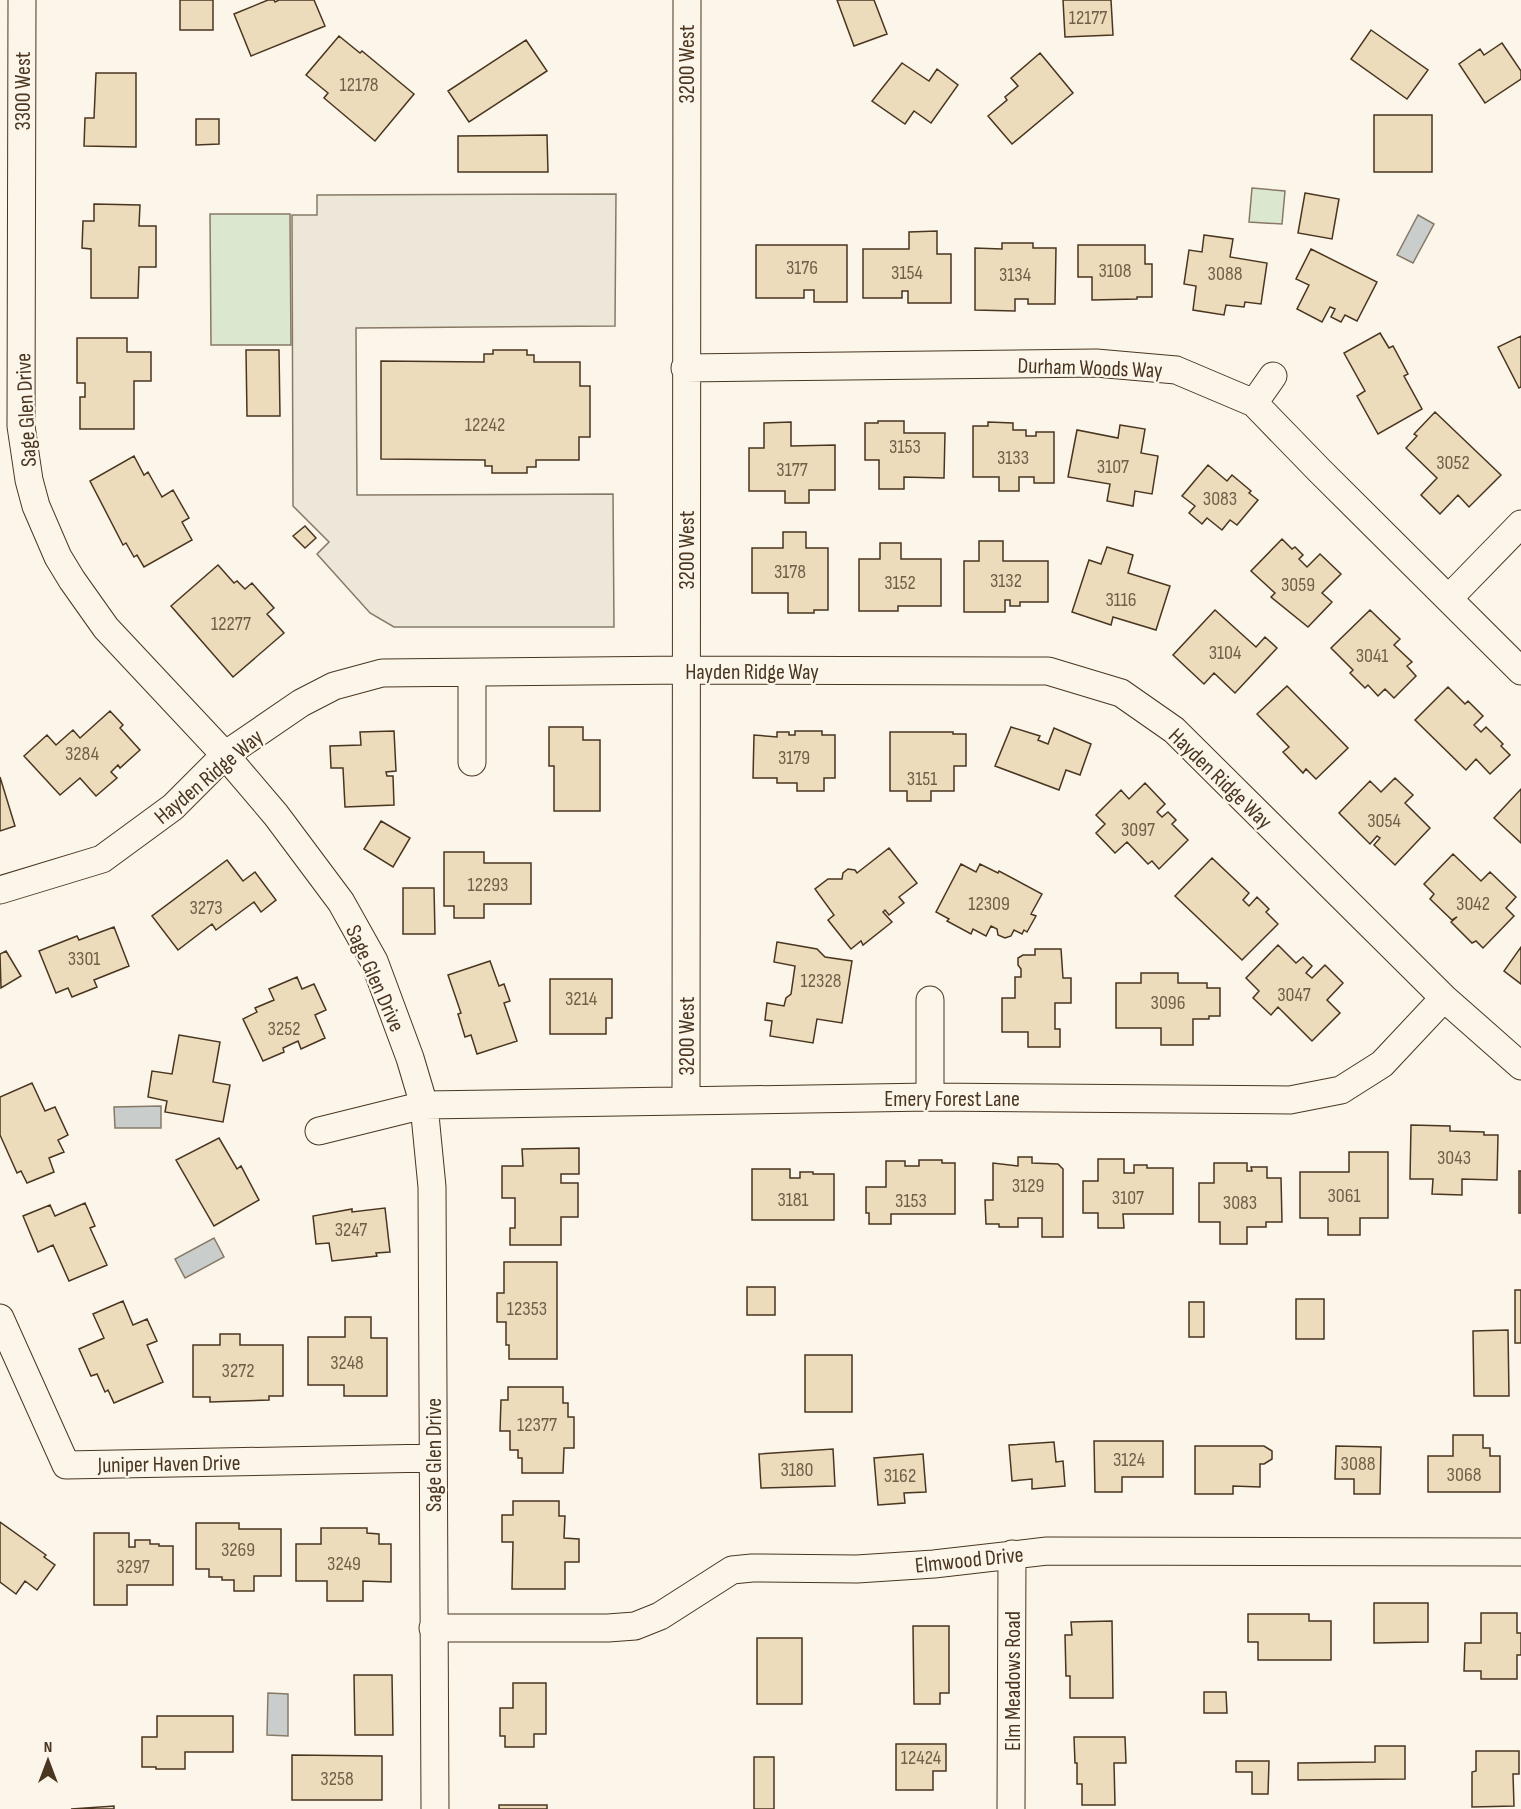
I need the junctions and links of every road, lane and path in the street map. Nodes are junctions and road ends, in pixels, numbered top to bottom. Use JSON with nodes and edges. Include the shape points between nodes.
{"nodes":[{"id":1,"x":687,"y":0,"type":"edge"},
{"id":2,"x":15,"y":9,"type":"edge"},
{"id":3,"x":22,"y":183,"type":"joint"},
{"id":4,"x":10,"y":349,"type":"edge"},
{"id":5,"x":685,"y":368,"type":"junction"},
{"id":6,"x":1273,"y":376,"type":"dead end"},
{"id":7,"x":1254,"y":403,"type":"junction"},
{"id":8,"x":1521,"y":524,"type":"edge"},
{"id":9,"x":1449,"y":598,"type":"junction"},
{"id":10,"x":686,"y":670,"type":"junction"},
{"id":11,"x":1521,"y":670,"type":"edge"},
{"id":12,"x":472,"y":674,"type":"junction"},
{"id":13,"x":225,"y":755,"type":"junction"},
{"id":14,"x":472,"y":762,"type":"dead end"},
{"id":15,"x":0,"y":890,"type":"edge"},
{"id":16,"x":1444,"y":998,"type":"junction"},
{"id":17,"x":930,"y":1000,"type":"dead end"},
{"id":18,"x":1521,"y":1066,"type":"edge"},
{"id":19,"x":930,"y":1097,"type":"junction"},
{"id":20,"x":686,"y":1100,"type":"junction"},
{"id":21,"x":424,"y":1106,"type":"junction"},
{"id":22,"x":319,"y":1131,"type":"dead end"},
{"id":23,"x":0,"y":1318,"type":"edge"},
{"id":24,"x":433,"y":1458,"type":"junction"},
{"id":25,"x":1521,"y":1552,"type":"edge"},
{"id":26,"x":1011,"y":1554,"type":"junction"},
{"id":27,"x":433,"y":1628,"type":"junction"},
{"id":28,"x":435,"y":1809,"type":"edge"},
{"id":29,"x":1011,"y":1809,"type":"edge"}],
"edges":[{"from":1,"to":5,"type":"street","name":"3200 West"},
{"from":2,"to":3,"type":"street","name":"3300 West"},
{"from":3,"to":4,"type":"street","name":"Sage Glen Drive"},
{"from":4,"to":13,"type":"street","name":"Sage Glen Drive","via":[[24,454],[36,507],[58,557],[106,628]]},
{"from":5,"to":7,"type":"street","name":"Durham Woods Way","via":[[1096,363],[1176,370]]},
{"from":5,"to":10,"type":"street","name":"3200 West"},
{"from":6,"to":7,"type":"street"},
{"from":7,"to":9,"type":"street","name":"Durham Woods Way"},
{"from":8,"to":9,"type":"street"},
{"from":9,"to":11,"type":"street","name":"Durham Woods Way"},
{"from":10,"to":12,"type":"street","name":"Hayden Ridge Way"},
{"from":10,"to":16,"type":"street","name":"Hayden Ridge Way","via":[[1048,671],[1120,693],[1174,730]]},
{"from":10,"to":20,"type":"street","name":"3200 West"},
{"from":12,"to":13,"type":"street","name":"Hayden Ridge Way","via":[[382,673],[334,686],[301,703]]},
{"from":12,"to":14,"type":"street"},
{"from":13,"to":15,"type":"street","name":"Hayden Ridge Way","via":[[173,807],[102,859]]},
{"from":13,"to":21,"type":"street","name":"Sage Glen Drive","via":[[276,814],[341,902],[374,961]]},
{"from":16,"to":18,"type":"street","name":"Hayden Ridge Way"},
{"from":16,"to":19,"type":"street","name":"Emery Forest Lane","via":[[1382,1064],[1341,1090],[1290,1100]]},
{"from":17,"to":19,"type":"street"},
{"from":19,"to":20,"type":"street","name":"Emery Forest Lane"},
{"from":20,"to":21,"type":"street","name":"Emery Forest Lane"},
{"from":21,"to":22,"type":"street","name":"Emery Forest Lane"},
{"from":21,"to":24,"type":"street","name":"Sage Glen Drive","via":[[432,1187]]},
{"from":23,"to":24,"type":"street","name":"Juniper Haven Drive","via":[[66,1465]]},
{"from":24,"to":27,"type":"street","name":"Sage Glen Drive"},
{"from":25,"to":26,"type":"street","name":"Elmwood Drive"},
{"from":26,"to":27,"type":"street","name":"Elmwood Drive","via":[[868,1568],[732,1570],[660,1616],[635,1626]]},
{"from":26,"to":29,"type":"street","name":"Elm Meadows Road"},
{"from":27,"to":28,"type":"street","name":"Sage Glen Drive"}]}
